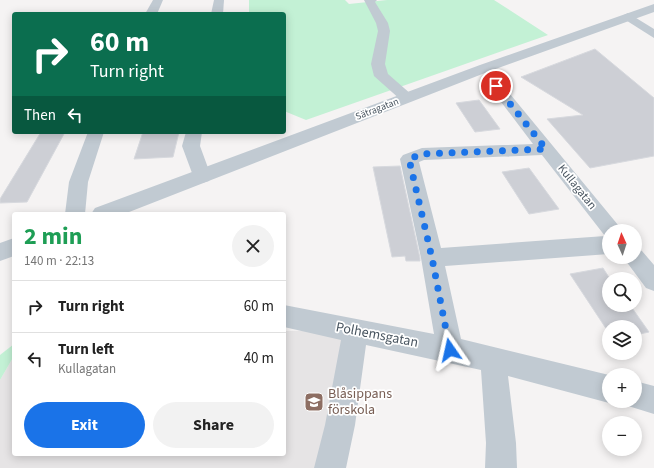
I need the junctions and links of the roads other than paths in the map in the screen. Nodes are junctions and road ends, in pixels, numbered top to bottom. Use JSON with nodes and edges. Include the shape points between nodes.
{"nodes":[{"id":1,"x":158,"y":0,"type":"edge"},
{"id":2,"x":219,"y":0,"type":"edge"},
{"id":3,"x":372,"y":0,"type":"edge"},
{"id":4,"x":654,"y":8,"type":"edge"},
{"id":5,"x":152,"y":12,"type":"edge"},
{"id":6,"x":217,"y":12,"type":"edge"},
{"id":7,"x":628,"y":17,"type":"junction"},
{"id":8,"x":654,"y":34,"type":"edge"},
{"id":9,"x":496,"y":86,"type":"dead end"},
{"id":10,"x":407,"y":98,"type":"junction"},
{"id":11,"x":95,"y":134,"type":"edge"},
{"id":12,"x":194,"y":134,"type":"edge"},
{"id":13,"x":546,"y":149,"type":"junction"},
{"id":14,"x":202,"y":176,"type":"junction"},
{"id":15,"x":75,"y":212,"type":"edge"},
{"id":16,"x":107,"y":212,"type":"edge"},
{"id":17,"x":607,"y":224,"type":"edge"},
{"id":18,"x":602,"y":246,"type":"edge"},
{"id":19,"x":12,"y":248,"type":"edge"},
{"id":20,"x":0,"y":252,"type":"edge"},
{"id":21,"x":432,"y":258,"type":"junction"},
{"id":22,"x":640,"y":264,"type":"edge"},
{"id":23,"x":654,"y":281,"type":"edge"},
{"id":24,"x":286,"y":316,"type":"edge"},
{"id":25,"x":355,"y":330,"type":"junction"},
{"id":26,"x":450,"y":350,"type":"junction"},
{"id":27,"x":493,"y":359,"type":"junction"},
{"id":28,"x":602,"y":386,"type":"edge"},
{"id":29,"x":642,"y":397,"type":"edge"},
{"id":30,"x":654,"y":400,"type":"edge"},
{"id":31,"x":330,"y":468,"type":"edge"},
{"id":32,"x":501,"y":468,"type":"edge"}],
"edges":[{"from":1,"to":5,"type":"street"},
{"from":2,"to":6,"type":"street"},
{"from":3,"to":10,"type":"street","via":[[369,1],[384,31],[378,64],[381,76]]},
{"from":4,"to":7,"type":"street","name":"Sätragatan"},
{"from":7,"to":8,"type":"street"},
{"from":7,"to":10,"type":"street","name":"Sätragatan"},
{"from":9,"to":13,"type":"street","name":"Kullagatan"},
{"from":10,"to":14,"type":"street","name":"Sätragatan"},
{"from":11,"to":15,"type":"street","via":[[76,191]]},
{"from":12,"to":14,"type":"street","via":[[191,146]]},
{"from":13,"to":17,"type":"street","name":"Kullagatan"},
{"from":13,"to":21,"type":"street","via":[[422,154],[409,159]]},
{"from":14,"to":16,"type":"street","name":"Sätragatan"},
{"from":18,"to":21,"type":"street"},
{"from":19,"to":20,"type":"street"},
{"from":21,"to":26,"type":"street"},
{"from":22,"to":23,"type":"street"},
{"from":24,"to":25,"type":"street","name":"Polhemsgatan"},
{"from":25,"to":26,"type":"street","name":"Polhemsgatan"},
{"from":25,"to":31,"type":"street","via":[[340,425]]},
{"from":26,"to":27,"type":"street","name":"Polhemsgatan"},
{"from":27,"to":28,"type":"street","name":"Polhemsgatan"},
{"from":27,"to":32,"type":"street"},
{"from":29,"to":30,"type":"street"}]}
